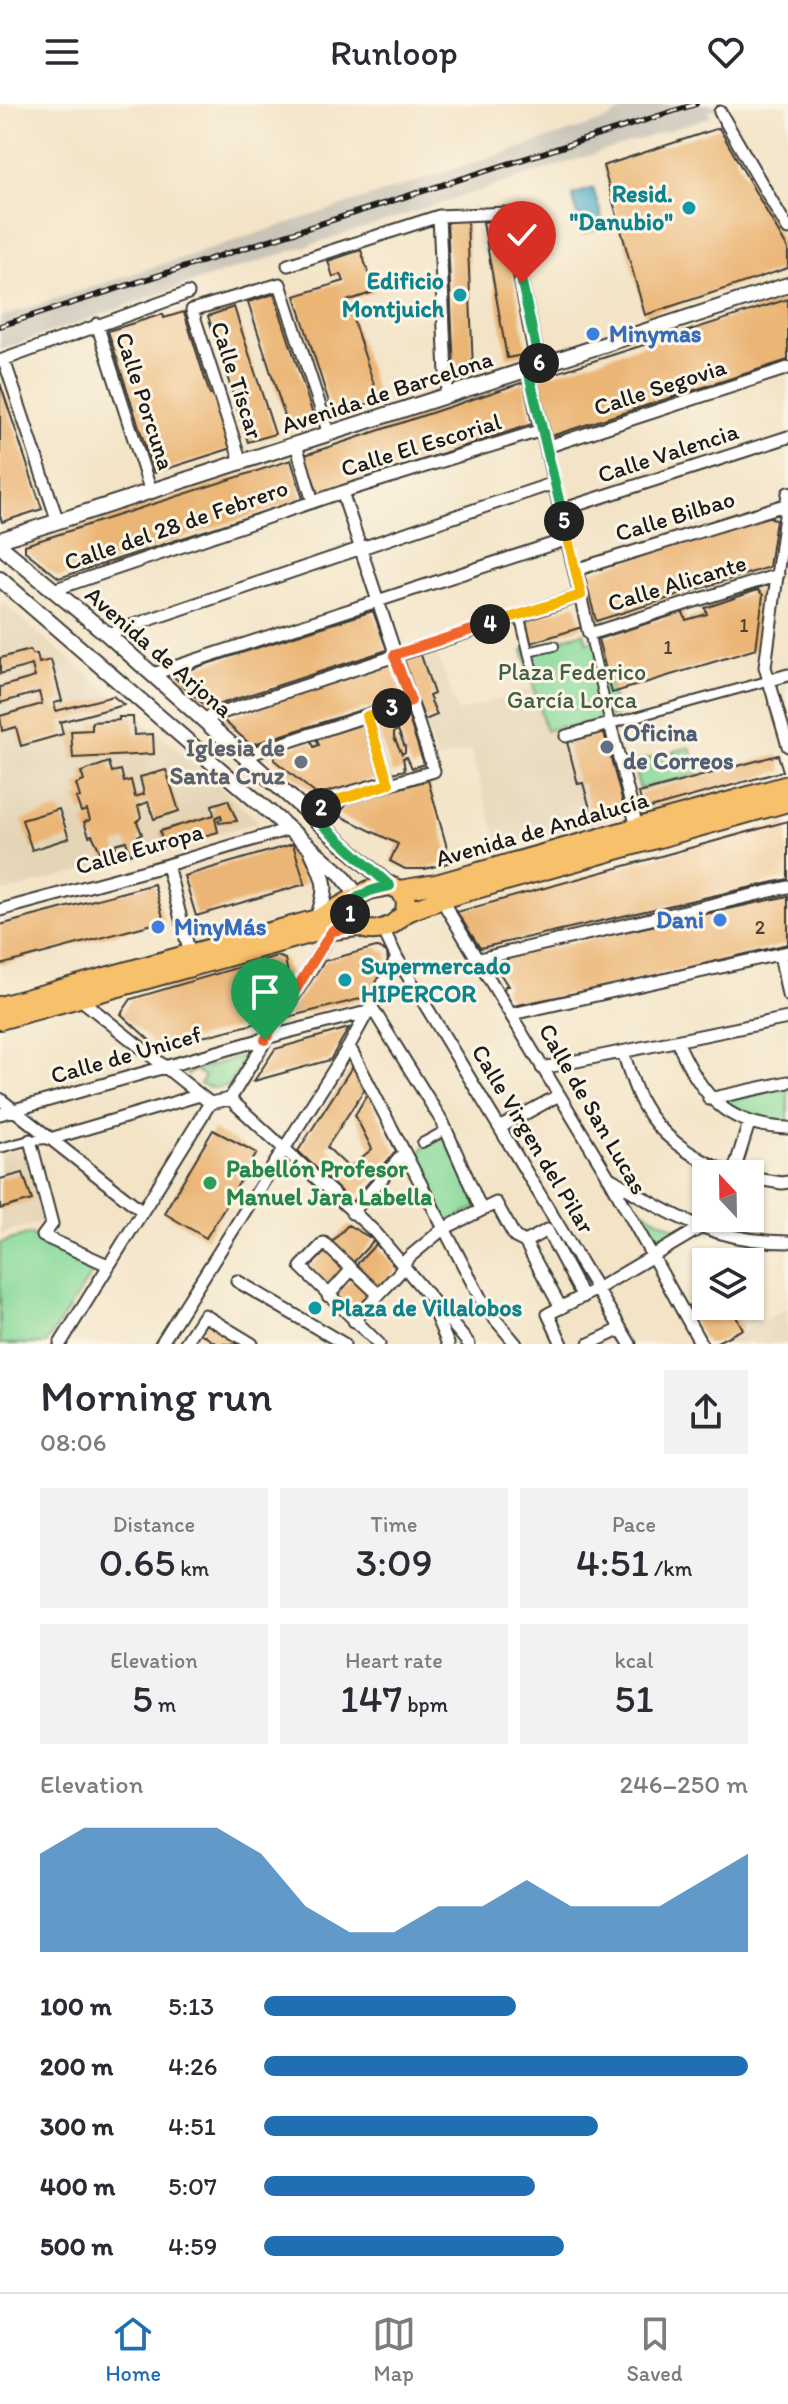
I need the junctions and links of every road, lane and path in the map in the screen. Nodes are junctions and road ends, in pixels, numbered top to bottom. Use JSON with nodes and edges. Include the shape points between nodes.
{"nodes":[{"id":1,"x":720,"y":112,"type":"dead end"},
{"id":2,"x":439,"y":216,"type":"junction"},
{"id":3,"x":788,"y":229,"type":"edge"},
{"id":4,"x":288,"y":265,"type":"dead end"},
{"id":5,"x":788,"y":285,"type":"edge"},
{"id":6,"x":188,"y":293,"type":"dead end"},
{"id":7,"x":97,"y":324,"type":"junction"},
{"id":8,"x":2,"y":360,"type":"edge"},
{"id":9,"x":534,"y":368,"type":"junction"},
{"id":10,"x":788,"y":368,"type":"edge"},
{"id":11,"x":447,"y":396,"type":"junction"},
{"id":12,"x":542,"y":430,"type":"junction"},
{"id":13,"x":329,"y":434,"type":"junction"},
{"id":14,"x":788,"y":437,"type":"edge"},
{"id":15,"x":296,"y":444,"type":"junction"},
{"id":16,"x":546,"y":447,"type":"junction"},
{"id":17,"x":241,"y":462,"type":"junction"},
{"id":18,"x":554,"y":483,"type":"junction"},
{"id":19,"x":151,"y":492,"type":"junction"},
{"id":20,"x":342,"y":492,"type":"junction"},
{"id":21,"x":788,"y":501,"type":"edge"},
{"id":22,"x":313,"y":502,"type":"junction"},
{"id":23,"x":561,"y":510,"type":"junction"},
{"id":24,"x":58,"y":522,"type":"junction"},
{"id":25,"x":568,"y":539,"type":"junction"},
{"id":26,"x":1,"y":548,"type":"edge"},
{"id":27,"x":360,"y":548,"type":"junction"},
{"id":28,"x":782,"y":569,"type":"edge"},
{"id":29,"x":575,"y":570,"type":"junction"},
{"id":30,"x":0,"y":579,"type":"edge"},
{"id":31,"x":53,"y":590,"type":"junction"},
{"id":32,"x":581,"y":595,"type":"junction"},
{"id":33,"x":377,"y":601,"type":"junction"},
{"id":34,"x":519,"y":614,"type":"junction"},
{"id":35,"x":107,"y":634,"type":"junction"},
{"id":36,"x":590,"y":637,"type":"junction"},
{"id":37,"x":554,"y":646,"type":"dead end"},
{"id":38,"x":528,"y":652,"type":"junction"},
{"id":39,"x":394,"y":655,"type":"junction"},
{"id":40,"x":532,"y":668,"type":"dead end"},
{"id":41,"x":153,"y":674,"type":"junction"},
{"id":42,"x":788,"y":675,"type":"edge"},
{"id":43,"x":767,"y":681,"type":"junction"},
{"id":44,"x":411,"y":701,"type":"junction"},
{"id":45,"x":367,"y":716,"type":"junction"},
{"id":46,"x":203,"y":719,"type":"junction"},
{"id":47,"x":610,"y":724,"type":"junction"},
{"id":48,"x":566,"y":736,"type":"dead end"},
{"id":49,"x":788,"y":746,"type":"edge"},
{"id":50,"x":245,"y":756,"type":"junction"},
{"id":51,"x":389,"y":784,"type":"junction"},
{"id":52,"x":788,"y":785,"type":"edge"},
{"id":53,"x":788,"y":802,"type":"edge"},
{"id":54,"x":313,"y":816,"type":"junction"},
{"id":55,"x":637,"y":827,"type":"junction"},
{"id":56,"x":289,"y":829,"type":"junction"},
{"id":57,"x":310,"y":848,"type":"junction"},
{"id":58,"x":167,"y":865,"type":"junction"},
{"id":59,"x":788,"y":887,"type":"edge"},
{"id":60,"x":395,"y":888,"type":"junction"},
{"id":61,"x":355,"y":899,"type":"junction"},
{"id":62,"x":441,"y":899,"type":"junction"},
{"id":63,"x":0,"y":910,"type":"edge"},
{"id":64,"x":405,"y":914,"type":"junction"},
{"id":65,"x":324,"y":925,"type":"junction"},
{"id":66,"x":358,"y":927,"type":"junction"},
{"id":67,"x":383,"y":929,"type":"junction"},
{"id":68,"x":784,"y":953,"type":"edge"},
{"id":69,"x":190,"y":954,"type":"junction"},
{"id":70,"x":397,"y":958,"type":"junction"},
{"id":71,"x":479,"y":959,"type":"junction"},
{"id":72,"x":788,"y":995,"type":"edge"},
{"id":73,"x":79,"y":998,"type":"junction"},
{"id":74,"x":0,"y":1006,"type":"edge"},
{"id":75,"x":369,"y":1009,"type":"junction"},
{"id":76,"x":512,"y":1014,"type":"junction"},
{"id":77,"x":788,"y":1018,"type":"edge"},
{"id":78,"x":0,"y":1020,"type":"edge"},
{"id":79,"x":265,"y":1040,"type":"junction"},
{"id":80,"x":677,"y":1041,"type":"junction"},
{"id":81,"x":349,"y":1046,"type":"junction"},
{"id":82,"x":623,"y":1052,"type":"junction"},
{"id":83,"x":166,"y":1066,"type":"junction"},
{"id":84,"x":542,"y":1068,"type":"junction"},
{"id":85,"x":788,"y":1082,"type":"edge"},
{"id":86,"x":200,"y":1095,"type":"junction"},
{"id":87,"x":559,"y":1095,"type":"junction"},
{"id":88,"x":0,"y":1099,"type":"edge"},
{"id":89,"x":230,"y":1099,"type":"junction"},
{"id":90,"x":709,"y":1099,"type":"junction"},
{"id":91,"x":210,"y":1103,"type":"junction"},
{"id":92,"x":13,"y":1110,"type":"junction"},
{"id":93,"x":0,"y":1114,"type":"edge"},
{"id":94,"x":749,"y":1123,"type":"junction"},
{"id":95,"x":501,"y":1127,"type":"junction"},
{"id":96,"x":788,"y":1128,"type":"edge"},
{"id":97,"x":446,"y":1130,"type":"junction"},
{"id":98,"x":50,"y":1139,"type":"junction"},
{"id":99,"x":30,"y":1140,"type":"junction"},
{"id":100,"x":422,"y":1143,"type":"dead end"},
{"id":101,"x":0,"y":1148,"type":"edge"},
{"id":102,"x":284,"y":1149,"type":"junction"},
{"id":103,"x":404,"y":1153,"type":"junction"},
{"id":104,"x":702,"y":1160,"type":"edge"},
{"id":105,"x":737,"y":1160,"type":"edge"},
{"id":106,"x":608,"y":1176,"type":"junction"},
{"id":107,"x":764,"y":1180,"type":"edge"},
{"id":108,"x":788,"y":1182,"type":"edge"},
{"id":109,"x":481,"y":1209,"type":"junction"},
{"id":110,"x":141,"y":1210,"type":"junction"},
{"id":111,"x":352,"y":1213,"type":"junction"},
{"id":112,"x":692,"y":1224,"type":"edge"},
{"id":113,"x":443,"y":1229,"type":"junction"},
{"id":114,"x":693,"y":1232,"type":"edge"},
{"id":115,"x":712,"y":1232,"type":"edge"},
{"id":116,"x":715,"y":1233,"type":"joint"},
{"id":117,"x":525,"y":1242,"type":"junction"},
{"id":118,"x":788,"y":1242,"type":"edge"},
{"id":119,"x":653,"y":1256,"type":"junction"},
{"id":120,"x":108,"y":1265,"type":"junction"},
{"id":121,"x":404,"y":1267,"type":"junction"},
{"id":122,"x":352,"y":1269,"type":"junction"},
{"id":123,"x":237,"y":1281,"type":"dead end"},
{"id":124,"x":597,"y":1289,"type":"junction"},
{"id":125,"x":378,"y":1294,"type":"junction"},
{"id":126,"x":426,"y":1294,"type":"junction"},
{"id":127,"x":328,"y":1296,"type":"junction"},
{"id":128,"x":583,"y":1297,"type":"junction"},
{"id":129,"x":561,"y":1308,"type":"junction"},
{"id":130,"x":356,"y":1323,"type":"junction"},
{"id":131,"x":621,"y":1329,"type":"junction"},
{"id":132,"x":60,"y":1344,"type":"edge"},
{"id":133,"x":161,"y":1344,"type":"edge"},
{"id":134,"x":185,"y":1344,"type":"edge"},
{"id":135,"x":252,"y":1344,"type":"edge"},
{"id":136,"x":346,"y":1344,"type":"edge"},
{"id":137,"x":379,"y":1344,"type":"edge"},
{"id":138,"x":448,"y":1344,"type":"edge"},
{"id":139,"x":469,"y":1344,"type":"edge"},
{"id":140,"x":516,"y":1344,"type":"edge"},
{"id":141,"x":562,"y":1344,"type":"edge"},
{"id":142,"x":589,"y":1344,"type":"edge"},
{"id":143,"x":630,"y":1344,"type":"edge"},
{"id":144,"x":701,"y":1344,"type":"edge"}],
"edges":[{"from":1,"to":3,"type":"street"},
{"from":2,"to":4,"type":"street"},
{"from":2,"to":9,"type":"street","via":[[507,213]]},
{"from":2,"to":11,"type":"street"},
{"from":5,"to":9,"type":"street","name":"Avenida de Barcelona"},
{"from":6,"to":7,"type":"street"},
{"from":7,"to":8,"type":"street"},
{"from":7,"to":19,"type":"street","name":"Calle Porcuna"},
{"from":8,"to":24,"type":"street"},
{"from":9,"to":11,"type":"street","name":"Avenida de Barcelona"},
{"from":9,"to":12,"type":"street"},
{"from":10,"to":16,"type":"street","name":"Calle Segovia"},
{"from":11,"to":13,"type":"street","name":"Avenida de Barcelona"},
{"from":12,"to":16,"type":"street"},
{"from":12,"to":20,"type":"street","name":"Calle El Escorial"},
{"from":13,"to":15,"type":"street","name":"Avenida de Barcelona"},
{"from":13,"to":17,"type":"street","name":"Calle Tíscar","via":[[280,284],[192,310]]},
{"from":14,"to":23,"type":"street","name":"Calle Valencia"},
{"from":15,"to":17,"type":"street","name":"Avenida de Barcelona"},
{"from":15,"to":22,"type":"street"},
{"from":16,"to":18,"type":"street"},
{"from":17,"to":19,"type":"street","name":"Avenida de Barcelona"},
{"from":18,"to":23,"type":"street"},
{"from":18,"to":27,"type":"street"},
{"from":19,"to":24,"type":"street","name":"Avenida de Barcelona"},
{"from":20,"to":22,"type":"street","name":"Calle El Escorial"},
{"from":20,"to":27,"type":"street"},
{"from":21,"to":28,"type":"street"},
{"from":21,"to":29,"type":"street","name":"Calle Bilbao"},
{"from":22,"to":31,"type":"street","name":"Calle del 28 de Febrero"},
{"from":23,"to":25,"type":"street"},
{"from":24,"to":26,"type":"street","name":"Avenida de Barcelona"},
{"from":25,"to":29,"type":"street"},
{"from":25,"to":33,"type":"street"},
{"from":26,"to":31,"type":"street","name":"Avenida de Arjona"},
{"from":27,"to":33,"type":"street"},
{"from":27,"to":35,"type":"street"},
{"from":28,"to":36,"type":"street","name":"Calle Alicante"},
{"from":28,"to":43,"type":"street"},
{"from":29,"to":32,"type":"street"},
{"from":30,"to":56,"type":"street","name":"Avenida de Arjona"},
{"from":31,"to":35,"type":"street","name":"Avenida de Arjona"},
{"from":32,"to":34,"type":"street"},
{"from":32,"to":36,"type":"street"},
{"from":33,"to":39,"type":"street"},
{"from":33,"to":41,"type":"street"},
{"from":34,"to":38,"type":"street"},
{"from":34,"to":39,"type":"street"},
{"from":35,"to":41,"type":"street","name":"Avenida de Arjona"},
{"from":36,"to":47,"type":"street"},
{"from":37,"to":38,"type":"street"},
{"from":38,"to":40,"type":"street"},
{"from":39,"to":44,"type":"street"},
{"from":39,"to":46,"type":"street"},
{"from":41,"to":46,"type":"street","name":"Avenida de Arjona"},
{"from":42,"to":43,"type":"street"},
{"from":43,"to":47,"type":"street"},
{"from":43,"to":49,"type":"street"},
{"from":44,"to":45,"type":"street"},
{"from":44,"to":51,"type":"street","via":[[434,771]]},
{"from":45,"to":50,"type":"street"},
{"from":45,"to":51,"type":"street"},
{"from":46,"to":50,"type":"street","name":"Avenida de Arjona"},
{"from":47,"to":48,"type":"street"},
{"from":47,"to":55,"type":"street"},
{"from":50,"to":54,"type":"street","name":"Avenida de Arjona"},
{"from":51,"to":54,"type":"street","via":[[327,803]]},
{"from":52,"to":55,"type":"main road","name":"Avenida de Andalucía"},
{"from":53,"to":62,"type":"main road","name":"Avenida de Andalucía"},
{"from":54,"to":60,"type":"street","name":"Avenida de Arjona"},
{"from":55,"to":60,"type":"main road","name":"Avenida de Andalucía","via":[[436,884]]},
{"from":56,"to":57,"type":"street","name":"Avenida de Arjona"},
{"from":56,"to":58,"type":"street","name":"Calle Europa"},
{"from":57,"to":61,"type":"street","name":"Avenida de Arjona","via":[[341,874]]},
{"from":57,"to":65,"type":"street","via":[[326,883]]},
{"from":58,"to":63,"type":"street","name":"Calle Europa"},
{"from":58,"to":69,"type":"street"},
{"from":59,"to":71,"type":"street"},
{"from":60,"to":61,"type":"main road","via":[[369,890]]},
{"from":60,"to":64,"type":"main road","via":[[406,901]]},
{"from":61,"to":65,"type":"main road"},
{"from":61,"to":66,"type":"main road","via":[[349,912]]},
{"from":62,"to":64,"type":"main road","name":"Avenida de Andalucía"},
{"from":62,"to":71,"type":"street","name":"Calle de San Lucas"},
{"from":64,"to":67,"type":"main road"},
{"from":65,"to":66,"type":"main road"},
{"from":65,"to":69,"type":"main road"},
{"from":65,"to":73,"type":"main road","via":[[317,932]]},
{"from":65,"to":79,"type":"street"},
{"from":66,"to":67,"type":"main road"},
{"from":67,"to":70,"type":"street","name":"Calle Virgen del Pilar"},
{"from":68,"to":72,"type":"street"},
{"from":68,"to":76,"type":"street"},
{"from":69,"to":74,"type":"main road"},
{"from":70,"to":75,"type":"street"},
{"from":70,"to":95,"type":"street","name":"Calle Virgen del Pilar"},
{"from":71,"to":76,"type":"street","name":"Calle de San Lucas"},
{"from":73,"to":78,"type":"main road"},
{"from":73,"to":83,"type":"street"},
{"from":75,"to":79,"type":"street","name":"Calle de Unicef"},
{"from":75,"to":81,"type":"street"},
{"from":75,"to":97,"type":"street"},
{"from":76,"to":84,"type":"street","name":"Calle de San Lucas"},
{"from":77,"to":80,"type":"street"},
{"from":79,"to":83,"type":"street","name":"Calle de Unicef"},
{"from":79,"to":89,"type":"street"},
{"from":80,"to":82,"type":"street"},
{"from":80,"to":90,"type":"street"},
{"from":81,"to":102,"type":"street"},
{"from":81,"to":103,"type":"street"},
{"from":82,"to":84,"type":"street"},
{"from":82,"to":104,"type":"street","via":[[643,1106],[662,1130]]},
{"from":83,"to":86,"type":"street"},
{"from":83,"to":92,"type":"street","name":"Calle de Unicef"},
{"from":84,"to":87,"type":"street","name":"Calle de San Lucas"},
{"from":85,"to":90,"type":"street"},
{"from":86,"to":91,"type":"street"},
{"from":86,"to":98,"type":"street"},
{"from":87,"to":95,"type":"street"},
{"from":87,"to":106,"type":"street","name":"Calle de San Lucas"},
{"from":88,"to":92,"type":"street"},
{"from":89,"to":91,"type":"street"},
{"from":89,"to":102,"type":"street"},
{"from":90,"to":94,"type":"street"},
{"from":91,"to":110,"type":"street"},
{"from":92,"to":93,"type":"street","name":"Calle de Unicef"},
{"from":92,"to":98,"type":"street"},
{"from":94,"to":96,"type":"street"},
{"from":94,"to":105,"type":"street"},
{"from":95,"to":124,"type":"street","name":"Calle Virgen del Pilar"},
{"from":97,"to":100,"type":"street"},
{"from":97,"to":109,"type":"street"},
{"from":98,"to":99,"type":"street"},
{"from":98,"to":110,"type":"street"},
{"from":99,"to":101,"type":"street"},
{"from":99,"to":120,"type":"street","via":[[52,1224],[43,1236]]},
{"from":102,"to":111,"type":"street"},
{"from":102,"to":133,"type":"street"},
{"from":103,"to":111,"type":"street"},
{"from":103,"to":113,"type":"street"},
{"from":106,"to":112,"type":"street"},
{"from":106,"to":119,"type":"street","name":"Calle de San Lucas"},
{"from":107,"to":108,"type":"street"},
{"from":109,"to":113,"type":"street"},
{"from":109,"to":117,"type":"street","via":[[496,1203],[515,1237]]},
{"from":110,"to":120,"type":"street"},
{"from":111,"to":121,"type":"street"},
{"from":113,"to":121,"type":"street"},
{"from":113,"to":140,"type":"street","via":[[485,1307]]},
{"from":114,"to":119,"type":"street"},
{"from":115,"to":116,"type":"street"},
{"from":116,"to":118,"type":"street"},
{"from":117,"to":128,"type":"street","via":[[547,1230]]},
{"from":117,"to":129,"type":"street"},
{"from":119,"to":124,"type":"street"},
{"from":119,"to":144,"type":"street","name":"Calle de San Lucas"},
{"from":120,"to":132,"type":"street"},
{"from":121,"to":125,"type":"street"},
{"from":121,"to":126,"type":"street"},
{"from":122,"to":125,"type":"street"},
{"from":122,"to":127,"type":"street"},
{"from":122,"to":127,"type":"street","via":[[324,1243],[301,1267]]},
{"from":123,"to":136,"type":"street"},
{"from":124,"to":128,"type":"street"},
{"from":124,"to":131,"type":"street","name":"Calle Virgen del Pilar"},
{"from":125,"to":130,"type":"street"},
{"from":126,"to":138,"type":"street"},
{"from":126,"to":139,"type":"street"},
{"from":127,"to":130,"type":"street"},
{"from":128,"to":129,"type":"street"},
{"from":129,"to":141,"type":"street","via":[[548,1314]]},
{"from":130,"to":136,"type":"street"},
{"from":130,"to":137,"type":"street"},
{"from":131,"to":142,"type":"street"},
{"from":131,"to":143,"type":"street","name":"Calle Virgen del Pilar"},
{"from":134,"to":135,"type":"street","via":[[204,1315]]}]}
